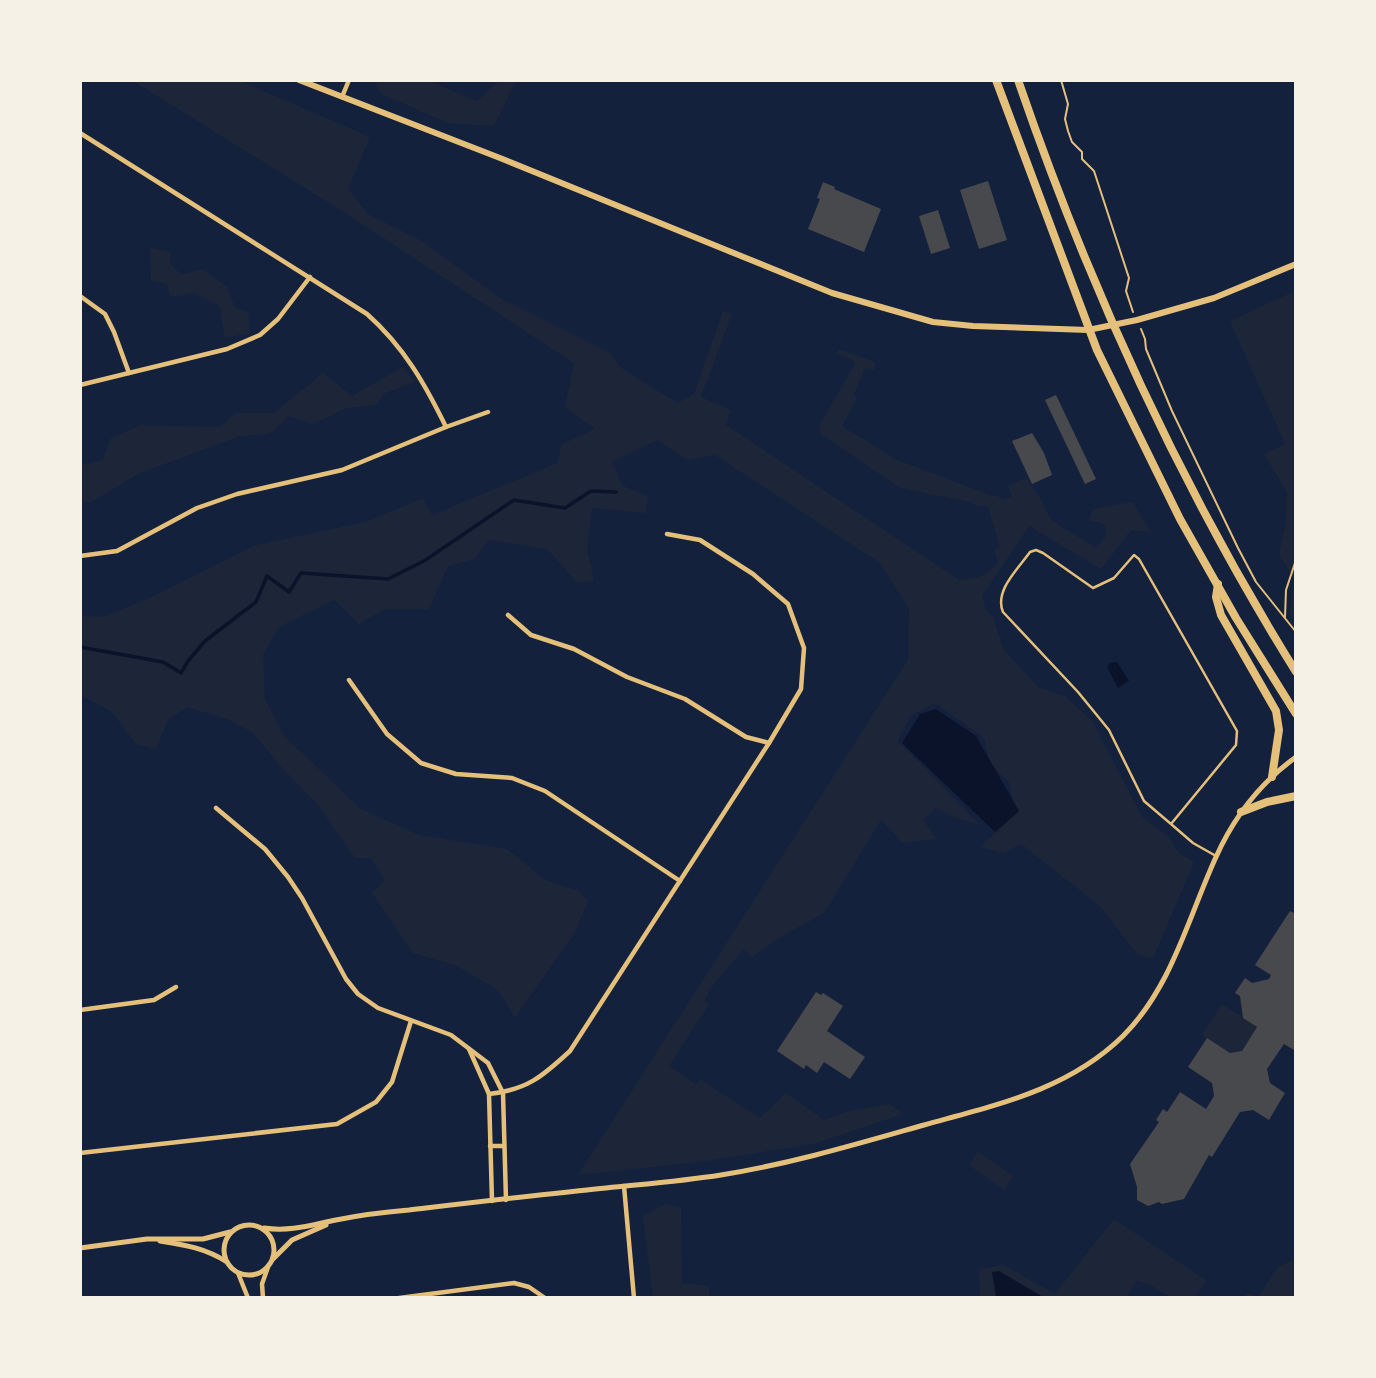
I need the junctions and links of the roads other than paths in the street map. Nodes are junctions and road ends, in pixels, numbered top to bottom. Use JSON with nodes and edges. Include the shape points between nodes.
{"nodes":[{"id":1,"x":299,"y":80,"type":"edge"},
{"id":2,"x":349,"y":80,"type":"edge"},
{"id":3,"x":996,"y":80,"type":"edge"},
{"id":4,"x":1018,"y":80,"type":"edge"},
{"id":5,"x":342,"y":97,"type":"junction"},
{"id":6,"x":80,"y":132,"type":"edge"},
{"id":7,"x":1296,"y":264,"type":"edge"},
{"id":8,"x":310,"y":277,"type":"junction"},
{"id":9,"x":80,"y":296,"type":"edge"},
{"id":10,"x":1114,"y":326,"type":"junction"},
{"id":11,"x":1088,"y":330,"type":"junction"},
{"id":12,"x":129,"y":373,"type":"junction"},
{"id":13,"x":80,"y":385,"type":"edge"},
{"id":14,"x":488,"y":412,"type":"dead end"},
{"id":15,"x":446,"y":427,"type":"junction"},
{"id":16,"x":667,"y":534,"type":"dead end"},
{"id":17,"x":80,"y":556,"type":"edge"},
{"id":18,"x":1218,"y":584,"type":"junction"},
{"id":19,"x":508,"y":615,"type":"dead end"},
{"id":20,"x":1296,"y":672,"type":"edge"},
{"id":21,"x":349,"y":680,"type":"dead end"},
{"id":22,"x":1296,"y":714,"type":"edge"},
{"id":23,"x":769,"y":743,"type":"junction"},
{"id":24,"x":1296,"y":757,"type":"edge"},
{"id":25,"x":1272,"y":777,"type":"junction"},
{"id":26,"x":1296,"y":796,"type":"edge"},
{"id":27,"x":216,"y":808,"type":"dead end"},
{"id":28,"x":1241,"y":813,"type":"junction"},
{"id":29,"x":1171,"y":824,"type":"junction"},
{"id":30,"x":1216,"y":856,"type":"junction"},
{"id":31,"x":680,"y":880,"type":"junction"},
{"id":32,"x":176,"y":988,"type":"dead end"},
{"id":33,"x":80,"y":1010,"type":"edge"},
{"id":34,"x":411,"y":1021,"type":"junction"},
{"id":35,"x":468,"y":1048,"type":"junction"},
{"id":36,"x":503,"y":1093,"type":"junction"},
{"id":37,"x":489,"y":1094,"type":"junction"},
{"id":38,"x":490,"y":1146,"type":"junction"},
{"id":39,"x":504,"y":1146,"type":"junction"},
{"id":40,"x":80,"y":1153,"type":"edge"},
{"id":41,"x":624,"y":1186,"type":"junction"},
{"id":42,"x":506,"y":1200,"type":"junction"},
{"id":43,"x":492,"y":1201,"type":"junction"},
{"id":44,"x":337,"y":1220,"type":"junction"},
{"id":45,"x":264,"y":1228,"type":"junction"},
{"id":46,"x":230,"y":1232,"type":"junction"},
{"id":47,"x":147,"y":1239,"type":"junction"},
{"id":48,"x":80,"y":1248,"type":"edge"},
{"id":49,"x":273,"y":1259,"type":"junction"},
{"id":50,"x":227,"y":1262,"type":"junction"},
{"id":51,"x":268,"y":1267,"type":"junction"},
{"id":52,"x":238,"y":1273,"type":"junction"},
{"id":53,"x":420,"y":1296,"type":"edge"},
{"id":54,"x":248,"y":1297,"type":"edge"},
{"id":55,"x":263,"y":1297,"type":"edge"},
{"id":56,"x":399,"y":1297,"type":"edge"},
{"id":57,"x":545,"y":1297,"type":"edge"},
{"id":58,"x":634,"y":1297,"type":"edge"}],
"edges":[{"from":1,"to":5,"type":"main road"},
{"from":2,"to":5,"type":"street"},
{"from":3,"to":11,"type":"highway"},
{"from":4,"to":10,"type":"highway"},
{"from":5,"to":11,"type":"main road","via":[[832,293],[943,323]]},
{"from":6,"to":8,"type":"street"},
{"from":7,"to":10,"type":"main road","via":[[1214,298]]},
{"from":8,"to":12,"type":"street","via":[[260,335],[227,349]]},
{"from":8,"to":15,"type":"street","via":[[390,334],[424,382]]},
{"from":9,"to":12,"type":"street","via":[[105,314]]},
{"from":10,"to":11,"type":"main road"},
{"from":10,"to":20,"type":"highway","via":[[1217,538]]},
{"from":11,"to":18,"type":"highway","via":[[1180,519]]},
{"from":12,"to":13,"type":"street"},
{"from":14,"to":15,"type":"street"},
{"from":15,"to":17,"type":"street","via":[[342,470],[197,508],[117,551]]},
{"from":16,"to":23,"type":"street","via":[[709,545],[788,604],[804,648],[801,689]]},
{"from":18,"to":22,"type":"highway"},
{"from":18,"to":25,"type":"highway","via":[[1221,615],[1276,711],[1279,730]]},
{"from":19,"to":23,"type":"street","via":[[531,635],[574,649],[627,677],[685,699],[746,737]]},
{"from":21,"to":31,"type":"street","via":[[387,734],[421,763],[456,774],[512,778],[545,791]]},
{"from":23,"to":31,"type":"street"},
{"from":24,"to":25,"type":"street"},
{"from":25,"to":28,"type":"street"},
{"from":26,"to":28,"type":"highway"},
{"from":27,"to":34,"type":"street","via":[[265,849],[288,877],[358,993],[377,1008]]},
{"from":28,"to":30,"type":"street"},
{"from":29,"to":29,"type":"lane","via":[[1236,745],[1237,731],[1139,559],[1134,555],[1114,578],[1093,588],[1044,552],[1030,552],[1002,592],[999,603],[1003,612],[1109,730],[1144,801]]},
{"from":29,"to":30,"type":"lane"},
{"from":30,"to":41,"type":"street","via":[[1171,966],[1151,1002],[1124,1035],[1071,1076],[1038,1092],[808,1158],[721,1175]]},
{"from":31,"to":36,"type":"street","via":[[570,1051],[542,1077]]},
{"from":32,"to":33,"type":"street","via":[[154,1000]]},
{"from":34,"to":35,"type":"street","via":[[451,1035]]},
{"from":34,"to":40,"type":"street","via":[[392,1083],[376,1102],[337,1124]]},
{"from":35,"to":36,"type":"street","via":[[488,1063]]},
{"from":35,"to":37,"type":"street"},
{"from":36,"to":37,"type":"street"},
{"from":36,"to":39,"type":"street"},
{"from":37,"to":38,"type":"street"},
{"from":38,"to":39,"type":"street"},
{"from":38,"to":43,"type":"street"},
{"from":39,"to":42,"type":"street"},
{"from":41,"to":42,"type":"street"},
{"from":41,"to":58,"type":"street"},
{"from":42,"to":43,"type":"street"},
{"from":43,"to":44,"type":"street"},
{"from":44,"to":45,"type":"street","via":[[296,1230]]},
{"from":44,"to":49,"type":"street","via":[[292,1240]]},
{"from":45,"to":46,"type":"street","via":[[241,1225]]},
{"from":45,"to":49,"type":"street","via":[[274,1242]]},
{"from":46,"to":47,"type":"street","via":[[203,1239]]},
{"from":46,"to":50,"type":"street","via":[[224,1246]]},
{"from":47,"to":48,"type":"street"},
{"from":47,"to":50,"type":"street","via":[[195,1246]]},
{"from":49,"to":51,"type":"street"},
{"from":50,"to":52,"type":"street"},
{"from":51,"to":52,"type":"street","via":[[249,1275]]},
{"from":51,"to":55,"type":"street"},
{"from":52,"to":54,"type":"street"},
{"from":53,"to":56,"type":"street"},
{"from":53,"to":57,"type":"street","via":[[514,1283]]}]}
